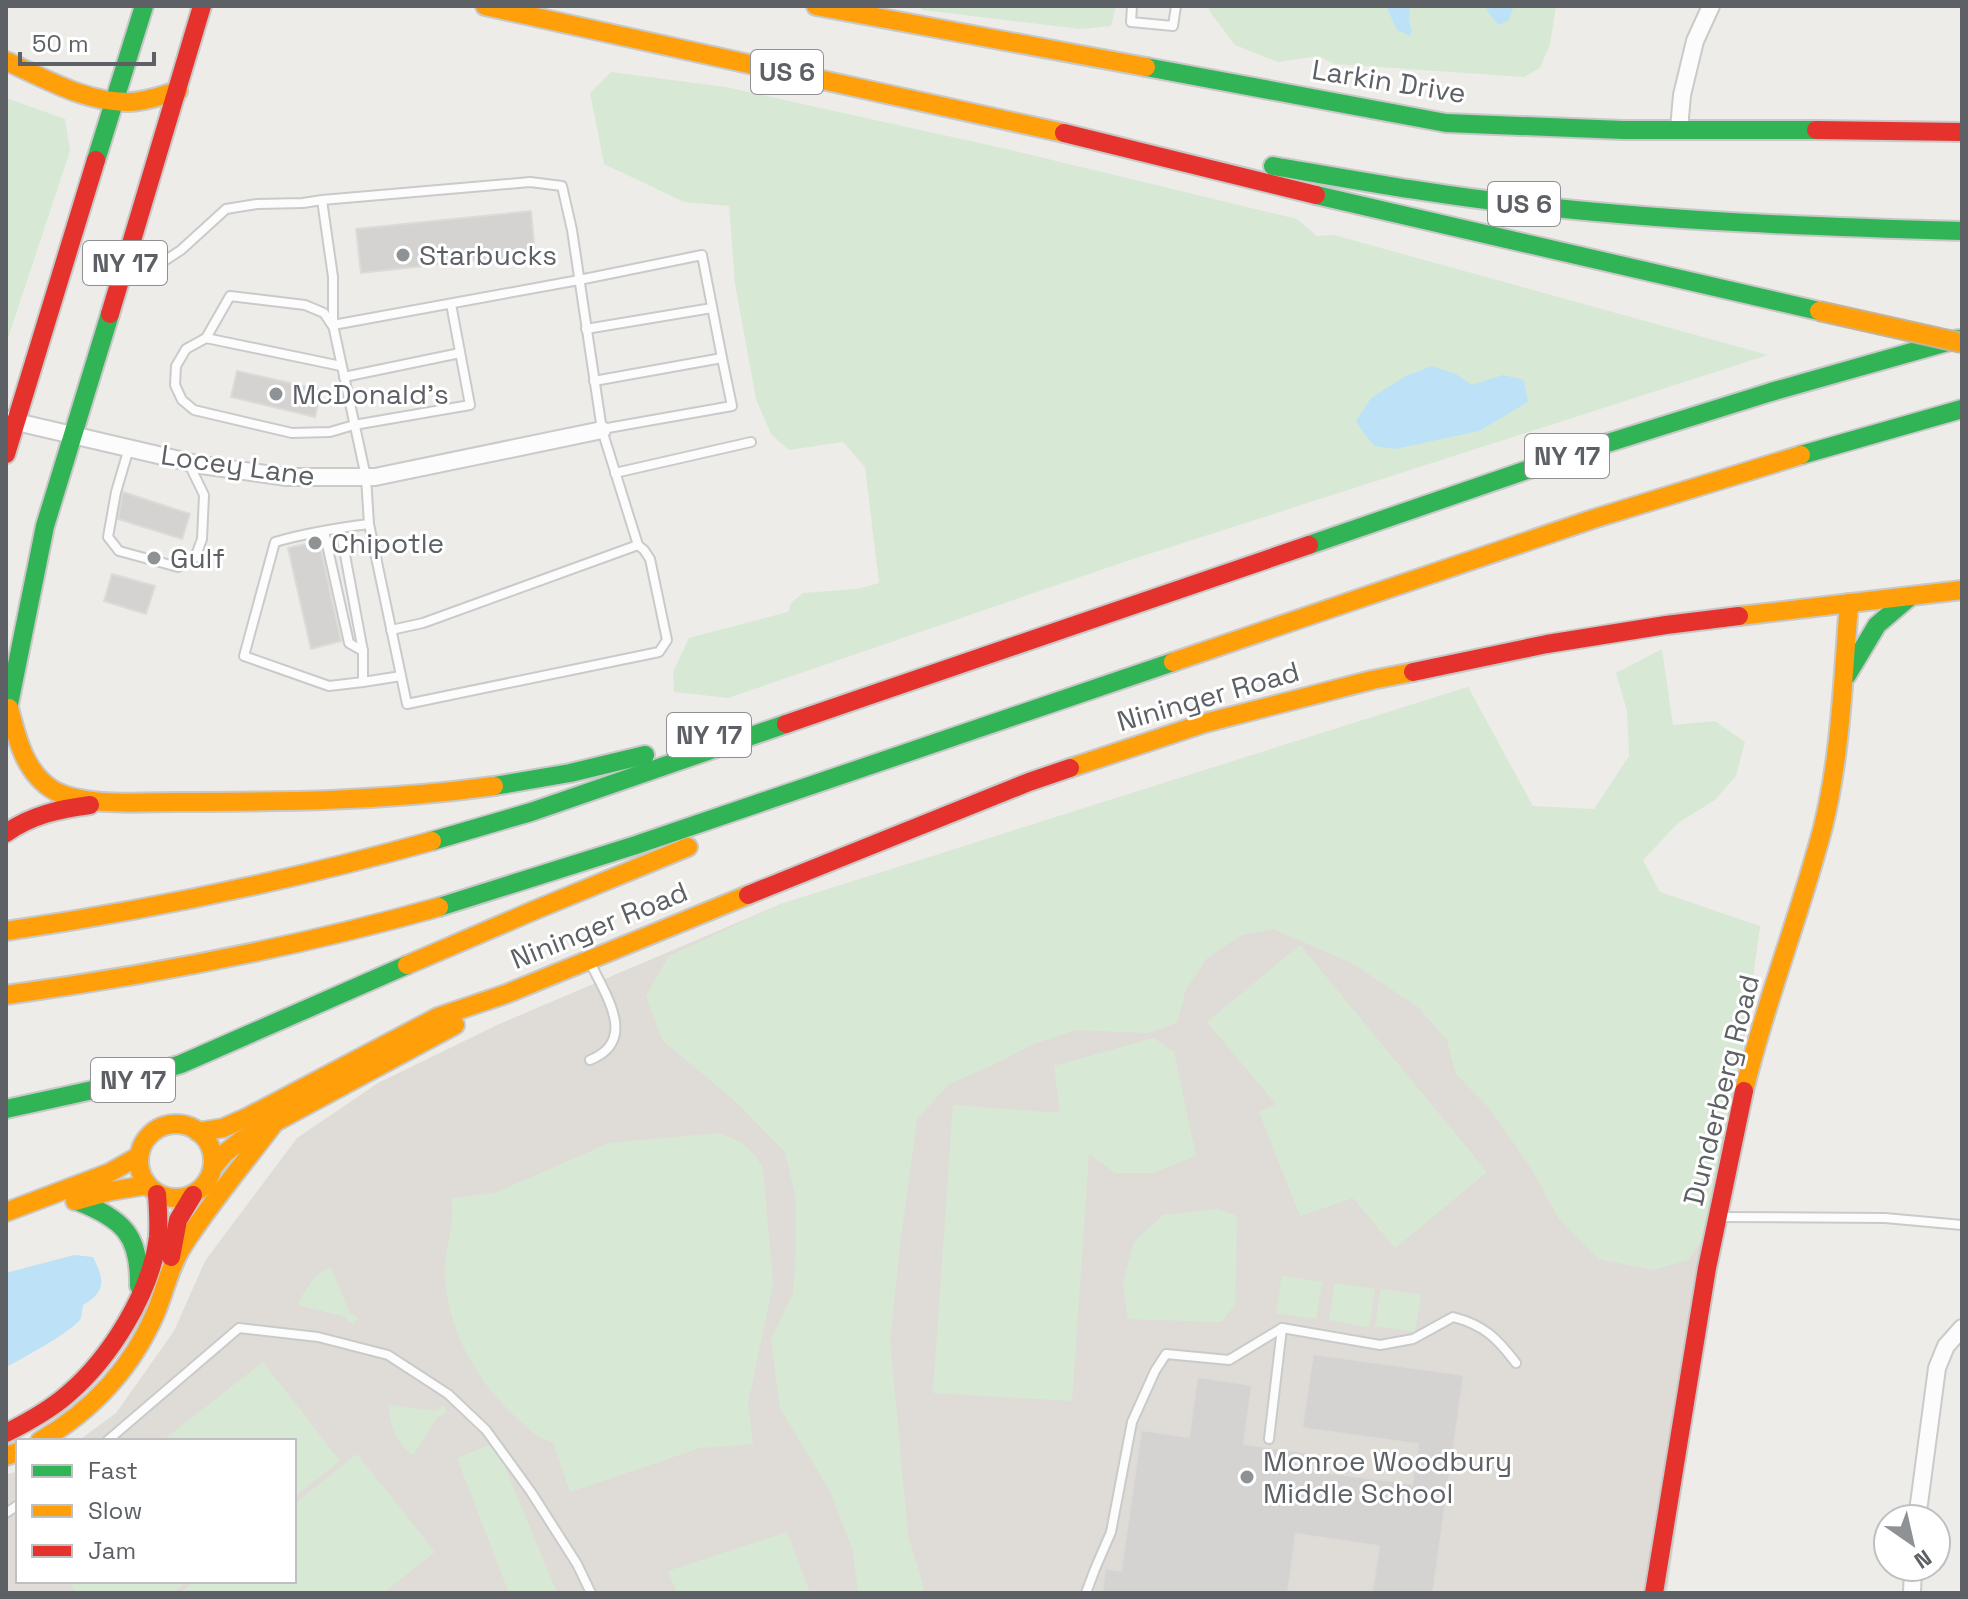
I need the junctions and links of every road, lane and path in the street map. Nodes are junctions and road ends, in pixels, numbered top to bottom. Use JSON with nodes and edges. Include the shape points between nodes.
{"nodes":[{"id":1,"x":144,"y":6,"type":"edge"},
{"id":2,"x":202,"y":6,"type":"edge"},
{"id":3,"x":485,"y":6,"type":"edge"},
{"id":4,"x":816,"y":6,"type":"edge"},
{"id":5,"x":1132,"y":6,"type":"edge"},
{"id":6,"x":1176,"y":6,"type":"edge"},
{"id":7,"x":1711,"y":6,"type":"edge"},
{"id":8,"x":6,"y":61,"type":"edge"},
{"id":9,"x":178,"y":91,"type":"junction"},
{"id":10,"x":115,"y":102,"type":"junction"},
{"id":11,"x":1679,"y":129,"type":"junction"},
{"id":12,"x":1962,"y":132,"type":"edge"},
{"id":13,"x":1089,"y":138,"type":"junction"},
{"id":14,"x":322,"y":200,"type":"junction"},
{"id":15,"x":1962,"y":231,"type":"edge"},
{"id":16,"x":124,"y":268,"type":"junction"},
{"id":17,"x":579,"y":280,"type":"junction"},
{"id":18,"x":451,"y":304,"type":"junction"},
{"id":19,"x":712,"y":308,"type":"junction"},
{"id":20,"x":333,"y":325,"type":"junction"},
{"id":21,"x":586,"y":329,"type":"junction"},
{"id":22,"x":206,"y":338,"type":"junction"},
{"id":23,"x":1962,"y":341,"type":"edge"},
{"id":24,"x":460,"y":353,"type":"junction"},
{"id":25,"x":722,"y":358,"type":"junction"},
{"id":26,"x":341,"y":366,"type":"junction"},
{"id":27,"x":344,"y":377,"type":"junction"},
{"id":28,"x":594,"y":381,"type":"junction"},
{"id":29,"x":1962,"y":409,"type":"edge"},
{"id":30,"x":11,"y":420,"type":"edge"},
{"id":31,"x":354,"y":425,"type":"junction"},
{"id":32,"x":602,"y":430,"type":"junction"},
{"id":33,"x":72,"y":436,"type":"junction"},
{"id":34,"x":751,"y":442,"type":"dead end"},
{"id":35,"x":129,"y":448,"type":"junction"},
{"id":36,"x":6,"y":454,"type":"edge"},
{"id":37,"x":188,"y":462,"type":"junction"},
{"id":38,"x":615,"y":473,"type":"junction"},
{"id":39,"x":366,"y":477,"type":"junction"},
{"id":40,"x":369,"y":524,"type":"junction"},
{"id":41,"x":340,"y":528,"type":"junction"},
{"id":42,"x":324,"y":531,"type":"junction"},
{"id":43,"x":638,"y":545,"type":"junction"},
{"id":44,"x":1962,"y":590,"type":"edge"},
{"id":45,"x":1913,"y":596,"type":"junction"},
{"id":46,"x":1849,"y":603,"type":"junction"},
{"id":47,"x":391,"y":630,"type":"junction"},
{"id":48,"x":363,"y":651,"type":"junction"},
{"id":49,"x":932,"y":675,"type":"junction"},
{"id":50,"x":401,"y":676,"type":"junction"},
{"id":51,"x":1844,"y":681,"type":"junction"},
{"id":52,"x":363,"y":682,"type":"junction"},
{"id":53,"x":7,"y":714,"type":"edge"},
{"id":54,"x":880,"y":761,"type":"junction"},
{"id":55,"x":120,"y":802,"type":"junction"},
{"id":56,"x":6,"y":833,"type":"edge"},
{"id":57,"x":6,"y":931,"type":"edge"},
{"id":58,"x":589,"y":959,"type":"junction"},
{"id":59,"x":506,"y":994,"type":"junction"},
{"id":60,"x":6,"y":995,"type":"edge"},
{"id":61,"x":590,"y":1060,"type":"dead end"},
{"id":62,"x":57,"y":1097,"type":"junction"},
{"id":63,"x":6,"y":1100,"type":"edge"},
{"id":64,"x":6,"y":1109,"type":"edge"},
{"id":65,"x":275,"y":1122,"type":"junction"},
{"id":66,"x":198,"y":1132,"type":"junction"},
{"id":67,"x":139,"y":1156,"type":"junction"},
{"id":68,"x":214,"y":1166,"type":"junction"},
{"id":69,"x":152,"y":1190,"type":"junction"},
{"id":70,"x":193,"y":1195,"type":"junction"},
{"id":71,"x":77,"y":1201,"type":"junction"},
{"id":72,"x":6,"y":1214,"type":"edge"},
{"id":73,"x":1717,"y":1217,"type":"junction"},
{"id":74,"x":1962,"y":1225,"type":"edge"},
{"id":75,"x":169,"y":1275,"type":"junction"},
{"id":76,"x":138,"y":1299,"type":"junction"},
{"id":77,"x":1282,"y":1328,"type":"junction"},
{"id":78,"x":1962,"y":1328,"type":"edge"},
{"id":79,"x":1516,"y":1363,"type":"dead end"},
{"id":80,"x":6,"y":1433,"type":"edge"},
{"id":81,"x":44,"y":1439,"type":"edge"},
{"id":82,"x":109,"y":1439,"type":"edge"},
{"id":83,"x":1269,"y":1439,"type":"dead end"},
{"id":84,"x":1919,"y":1503,"type":"edge"},
{"id":85,"x":591,"y":1593,"type":"edge"},
{"id":86,"x":1086,"y":1593,"type":"edge"},
{"id":87,"x":1654,"y":1593,"type":"edge"}],
"edges":[{"from":1,"to":10,"type":"main road","number":"NY 17"},
{"from":2,"to":9,"type":"main road","number":"NY 17"},
{"from":3,"to":13,"type":"main road","number":"US 6"},
{"from":4,"to":11,"type":"main road","name":"Larkin Drive","via":[[1446,123]]},
{"from":5,"to":6,"type":"lane","via":[[1131,22],[1173,26]]},
{"from":7,"to":11,"type":"street","via":[[1695,41]]},
{"from":8,"to":10,"type":"main road"},
{"from":9,"to":10,"type":"main road"},
{"from":9,"to":16,"type":"main road","number":"NY 17"},
{"from":10,"to":30,"type":"main road","number":"NY 17"},
{"from":11,"to":12,"type":"main road","name":"Larkin Drive"},
{"from":13,"to":15,"type":"main road","number":"US 6","via":[[1533,205],[1748,223]]},
{"from":13,"to":23,"type":"main road","number":"US 6","bridge":true,"via":[[1271,185]]},
{"from":14,"to":16,"type":"lane","via":[[226,209],[152,269]]},
{"from":14,"to":17,"type":"lane","via":[[530,182],[562,186]]},
{"from":14,"to":20,"type":"lane","via":[[333,277]]},
{"from":16,"to":33,"type":"main road","number":"NY 17"},
{"from":17,"to":18,"type":"lane"},
{"from":17,"to":19,"type":"lane","via":[[702,255]]},
{"from":17,"to":21,"type":"lane"},
{"from":18,"to":20,"type":"lane"},
{"from":18,"to":24,"type":"lane"},
{"from":19,"to":21,"type":"lane"},
{"from":19,"to":25,"type":"lane"},
{"from":20,"to":22,"type":"lane","via":[[324,313],[305,305],[230,296]]},
{"from":20,"to":26,"type":"lane"},
{"from":21,"to":28,"type":"lane"},
{"from":22,"to":26,"type":"lane"},
{"from":22,"to":31,"type":"lane","via":[[186,349],[176,366],[175,385],[194,410],[292,433]]},
{"from":23,"to":49,"type":"main road","number":"NY 17","via":[[1784,388],[1595,447]]},
{"from":24,"to":27,"type":"lane"},
{"from":24,"to":31,"type":"lane","via":[[470,405]]},
{"from":25,"to":28,"type":"lane"},
{"from":25,"to":32,"type":"lane","via":[[732,406]]},
{"from":26,"to":27,"type":"lane"},
{"from":27,"to":31,"type":"lane"},
{"from":28,"to":32,"type":"lane"},
{"from":29,"to":54,"type":"main road","number":"NY 17","via":[[1593,519]]},
{"from":30,"to":33,"type":"street","name":"Locey Lane"},
{"from":30,"to":36,"type":"main road","number":"NY 17"},
{"from":31,"to":39,"type":"lane"},
{"from":32,"to":38,"type":"lane"},
{"from":32,"to":39,"type":"street","name":"Locey Lane"},
{"from":33,"to":35,"type":"street","name":"Locey Lane"},
{"from":33,"to":53,"type":"main road","number":"NY 17","via":[[42,538]]},
{"from":34,"to":38,"type":"lane"},
{"from":35,"to":37,"type":"street","name":"Locey Lane"},
{"from":35,"to":37,"type":"lane","via":[[108,537],[119,551],[178,567],[195,558],[202,539],[204,495]]},
{"from":37,"to":39,"type":"street","name":"Locey Lane","via":[[287,477]]},
{"from":38,"to":43,"type":"lane"},
{"from":39,"to":40,"type":"lane"},
{"from":40,"to":41,"type":"lane"},
{"from":40,"to":47,"type":"lane"},
{"from":41,"to":42,"type":"lane"},
{"from":41,"to":48,"type":"lane"},
{"from":42,"to":48,"type":"lane","via":[[349,643]]},
{"from":42,"to":52,"type":"lane","via":[[275,542],[244,656],[329,686]]},
{"from":43,"to":47,"type":"lane"},
{"from":43,"to":50,"type":"lane","via":[[650,559],[667,640],[659,652],[407,704]]},
{"from":44,"to":45,"type":"main road","name":"Nininger Road"},
{"from":45,"to":46,"type":"main road","name":"Nininger Road"},
{"from":45,"to":51,"type":"main road","via":[[1877,625]]},
{"from":46,"to":51,"type":"main road","name":"Dunderberg Road"},
{"from":46,"to":58,"type":"main road","name":"Nininger Road","via":[[1547,644],[1372,680],[1219,720],[1029,782]]},
{"from":47,"to":50,"type":"lane"},
{"from":48,"to":52,"type":"lane"},
{"from":49,"to":55,"type":"main road","number":"NY 17","via":[[761,717],[625,761],[527,781],[335,801]]},
{"from":49,"to":57,"type":"main road","via":[[531,812],[406,849],[209,897]]},
{"from":50,"to":52,"type":"lane"},
{"from":51,"to":73,"type":"main road","name":"Dunderberg Road","via":[[1827,804],[1749,1073]]},
{"from":53,"to":55,"type":"main road","number":"NY 17","via":[[23,756],[40,781],[70,797]]},
{"from":54,"to":60,"type":"main road","via":[[566,868],[382,923],[224,959]]},
{"from":54,"to":62,"type":"main road","number":"NY 17","via":[[772,815],[535,910],[207,1054],[133,1080]]},
{"from":55,"to":56,"type":"main road","via":[[45,811]]},
{"from":58,"to":59,"type":"main road","name":"Nininger Road"},
{"from":58,"to":61,"type":"lane","via":[[616,1029],[609,1048]]},
{"from":59,"to":65,"type":"main road","name":"Nininger Road"},
{"from":59,"to":66,"type":"main road","name":"Nininger Road","via":[[438,1017],[239,1122]]},
{"from":62,"to":63,"type":"main road","number":"NY 17"},
{"from":62,"to":64,"type":"main road"},
{"from":65,"to":68,"type":"main road","name":"Nininger Road","via":[[233,1146]]},
{"from":65,"to":75,"type":"main road","via":[[190,1235]]},
{"from":66,"to":67,"type":"main road","via":[[176,1124],[159,1128],[147,1137]]},
{"from":66,"to":68,"type":"main road"},
{"from":67,"to":69,"type":"main road","via":[[140,1171]]},
{"from":67,"to":72,"type":"main road"},
{"from":68,"to":70,"type":"main road"},
{"from":69,"to":70,"type":"main road","via":[[171,1198]]},
{"from":69,"to":71,"type":"main road","via":[[111,1191]]},
{"from":69,"to":76,"type":"main road","via":[[159,1228],[156,1252]]},
{"from":70,"to":75,"type":"main road","via":[[178,1220]]},
{"from":71,"to":72,"type":"main road"},
{"from":71,"to":76,"type":"main road","via":[[108,1214],[132,1237],[140,1264]]},
{"from":73,"to":74,"type":"lane","via":[[1885,1218]]},
{"from":73,"to":87,"type":"main road","name":"Dunderberg Road"},
{"from":75,"to":81,"type":"main road","via":[[149,1329],[118,1378],[86,1411]]},
{"from":76,"to":80,"type":"main road","via":[[115,1344],[81,1384],[38,1417]]},
{"from":77,"to":79,"type":"lane","via":[[1380,1345],[1413,1339],[1453,1317],[1498,1339]]},
{"from":77,"to":83,"type":"lane"},
{"from":77,"to":86,"type":"lane","via":[[1229,1360],[1166,1354],[1132,1422],[1111,1532]]},
{"from":78,"to":84,"type":"street","via":[[1946,1346],[1937,1368]]},
{"from":82,"to":85,"type":"lane","via":[[239,1328],[318,1337],[388,1355],[448,1394],[486,1430],[531,1492]]}]}
